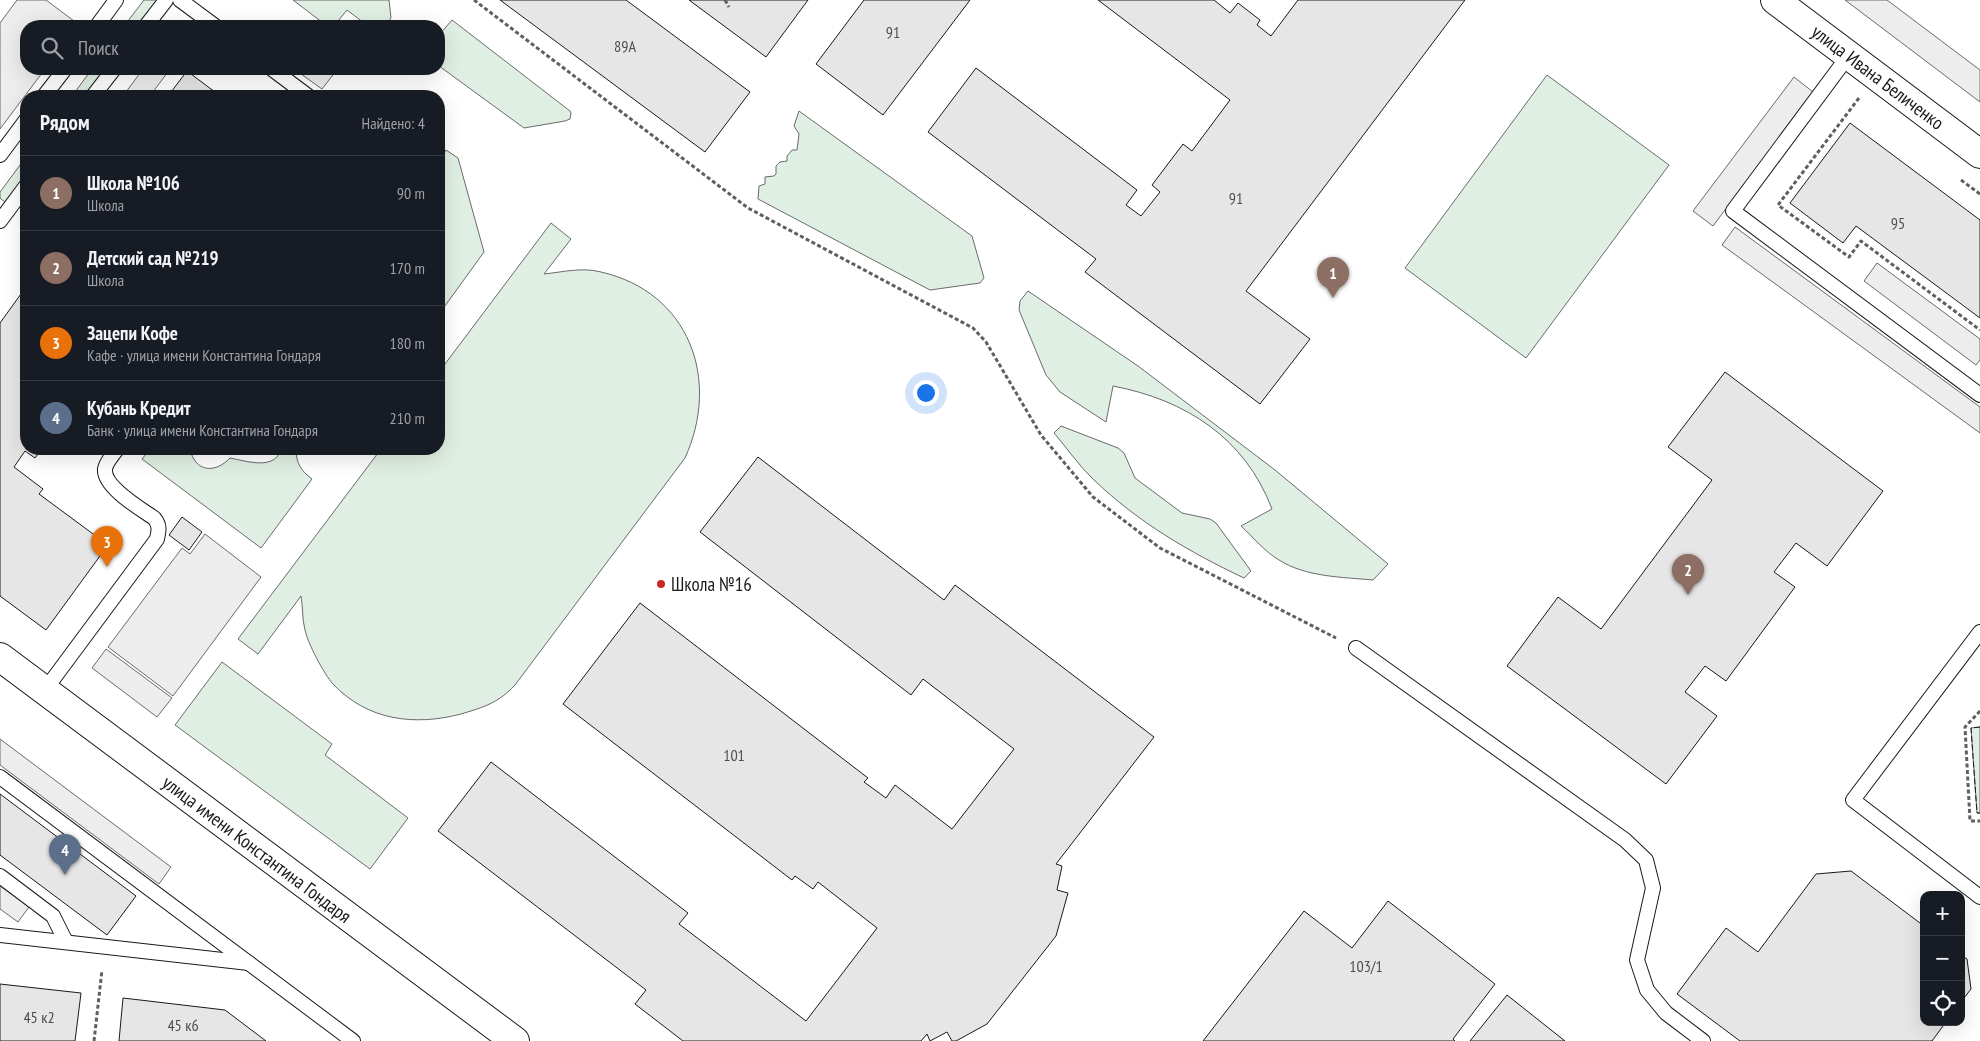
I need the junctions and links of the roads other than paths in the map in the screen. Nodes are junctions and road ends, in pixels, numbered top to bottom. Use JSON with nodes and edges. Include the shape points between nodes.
{"nodes":[{"id":1,"x":166,"y":0,"type":"edge"},
{"id":2,"x":180,"y":0,"type":"edge"},
{"id":3,"x":1775,"y":0,"type":"edge"},
{"id":4,"x":111,"y":2,"type":"edge"},
{"id":5,"x":100,"y":20,"type":"edge"},
{"id":6,"x":151,"y":20,"type":"edge"},
{"id":7,"x":207,"y":20,"type":"edge"},
{"id":8,"x":1849,"y":56,"type":"junction"},
{"id":9,"x":60,"y":75,"type":"edge"},
{"id":10,"x":109,"y":75,"type":"edge"},
{"id":11,"x":280,"y":75,"type":"edge"},
{"id":12,"x":49,"y":90,"type":"edge"},
{"id":13,"x":98,"y":90,"type":"edge"},
{"id":14,"x":300,"y":90,"type":"edge"},
{"id":15,"x":20,"y":128,"type":"edge"},
{"id":16,"x":1980,"y":154,"type":"edge"},
{"id":17,"x":0,"y":155,"type":"edge"},
{"id":18,"x":20,"y":194,"type":"edge"},
{"id":19,"x":0,"y":221,"type":"edge"},
{"id":20,"x":1980,"y":396,"type":"edge"},
{"id":21,"x":112,"y":455,"type":"edge"},
{"id":22,"x":1980,"y":632,"type":"edge"},
{"id":23,"x":1356,"y":648,"type":"road end"},
{"id":24,"x":0,"y":657,"type":"edge"},
{"id":25,"x":45,"y":690,"type":"junction"},
{"id":26,"x":0,"y":777,"type":"edge"},
{"id":27,"x":0,"y":876,"type":"edge"},
{"id":28,"x":1980,"y":897,"type":"edge"},
{"id":29,"x":0,"y":935,"type":"edge"},
{"id":30,"x":66,"y":942,"type":"junction"},
{"id":31,"x":249,"y":963,"type":"junction"},
{"id":32,"x":353,"y":1041,"type":"edge"},
{"id":33,"x":515,"y":1041,"type":"edge"},
{"id":34,"x":1703,"y":1041,"type":"edge"}],
"edges":[{"from":1,"to":6,"type":"lane"},
{"from":2,"to":7,"type":"lane"},
{"from":3,"to":8,"type":"street","name":"улица Ивана Беличенко"},
{"from":4,"to":5,"type":"lane"},
{"from":8,"to":16,"type":"street","name":"улица Ивана Беличенко"},
{"from":8,"to":20,"type":"lane","via":[[1733,211]]},
{"from":9,"to":12,"type":"lane"},
{"from":10,"to":13,"type":"lane"},
{"from":11,"to":14,"type":"lane"},
{"from":15,"to":17,"type":"lane"},
{"from":18,"to":19,"type":"lane"},
{"from":21,"to":25,"type":"lane","via":[[105,469],[106,479],[154,518],[158,523],[157,539]]},
{"from":22,"to":28,"type":"lane","via":[[1852,800]]},
{"from":23,"to":34,"type":"lane","via":[[1625,840],[1646,860],[1653,888],[1637,960],[1647,990],[1666,1013]]},
{"from":24,"to":25,"type":"street","name":"улица имени Константина Гондаря"},
{"from":25,"to":33,"type":"street","name":"улица имени Константина Гондаря"},
{"from":26,"to":31,"type":"lane"},
{"from":27,"to":30,"type":"lane","via":[[53,916]]},
{"from":29,"to":30,"type":"lane"},
{"from":30,"to":31,"type":"lane"},
{"from":31,"to":32,"type":"lane"}]}
